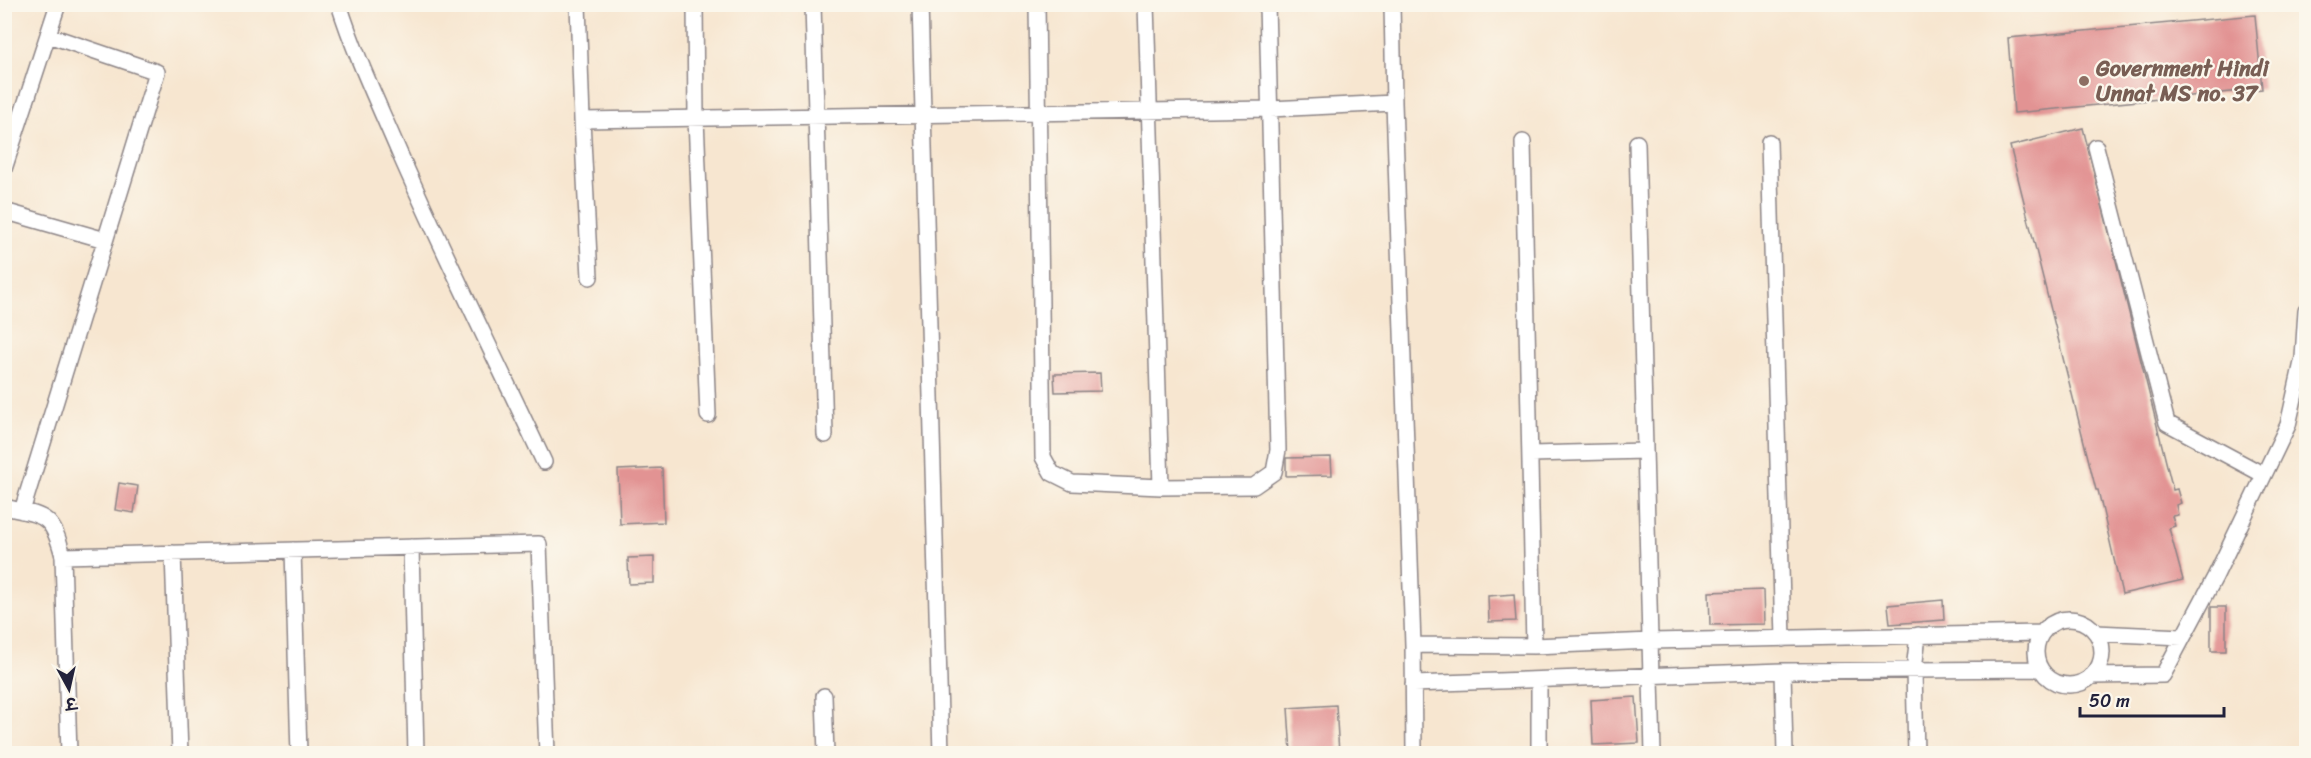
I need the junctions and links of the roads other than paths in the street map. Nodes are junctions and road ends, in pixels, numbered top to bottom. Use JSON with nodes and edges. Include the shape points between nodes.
{"nodes":[{"id":1,"x":58,"y":4,"type":"edge"},
{"id":2,"x":339,"y":4,"type":"edge"},
{"id":3,"x":578,"y":4,"type":"edge"},
{"id":4,"x":695,"y":4,"type":"edge"},
{"id":5,"x":813,"y":4,"type":"edge"},
{"id":6,"x":920,"y":4,"type":"edge"},
{"id":7,"x":1037,"y":4,"type":"edge"},
{"id":8,"x":1146,"y":4,"type":"edge"},
{"id":9,"x":1267,"y":4,"type":"edge"},
{"id":10,"x":1392,"y":4,"type":"edge"},
{"id":11,"x":48,"y":35,"type":"junction"},
{"id":12,"x":1394,"y":103,"type":"junction"},
{"id":13,"x":1270,"y":109,"type":"junction"},
{"id":14,"x":1149,"y":111,"type":"junction"},
{"id":15,"x":1040,"y":112,"type":"junction"},
{"id":16,"x":923,"y":114,"type":"junction"},
{"id":17,"x":814,"y":116,"type":"junction"},
{"id":18,"x":696,"y":118,"type":"junction"},
{"id":19,"x":582,"y":120,"type":"junction"},
{"id":20,"x":1523,"y":142,"type":"dead end"},
{"id":21,"x":1769,"y":142,"type":"dead end"},
{"id":22,"x":1637,"y":143,"type":"dead end"},
{"id":23,"x":2096,"y":147,"type":"dead end"},
{"id":24,"x":4,"y":169,"type":"edge"},
{"id":25,"x":4,"y":211,"type":"edge"},
{"id":26,"x":105,"y":240,"type":"junction"},
{"id":27,"x":590,"y":277,"type":"dead end"},
{"id":28,"x":2307,"y":310,"type":"edge"},
{"id":29,"x":708,"y":415,"type":"dead end"},
{"id":30,"x":825,"y":435,"type":"dead end"},
{"id":31,"x":1645,"y":451,"type":"junction"},
{"id":32,"x":1531,"y":454,"type":"junction"},
{"id":33,"x":544,"y":462,"type":"dead end"},
{"id":34,"x":2264,"y":475,"type":"junction"},
{"id":35,"x":1161,"y":487,"type":"junction"},
{"id":36,"x":4,"y":507,"type":"edge"},
{"id":37,"x":22,"y":511,"type":"junction"},
{"id":38,"x":411,"y":547,"type":"junction"},
{"id":39,"x":293,"y":550,"type":"junction"},
{"id":40,"x":173,"y":553,"type":"junction"},
{"id":41,"x":63,"y":556,"type":"junction"},
{"id":42,"x":2042,"y":633,"type":"junction"},
{"id":43,"x":2096,"y":633,"type":"junction"},
{"id":44,"x":1918,"y":635,"type":"junction"},
{"id":45,"x":2182,"y":637,"type":"junction"},
{"id":46,"x":1783,"y":639,"type":"junction"},
{"id":47,"x":1651,"y":641,"type":"junction"},
{"id":48,"x":1413,"y":645,"type":"junction"},
{"id":49,"x":1534,"y":646,"type":"junction"},
{"id":50,"x":2040,"y":669,"type":"junction"},
{"id":51,"x":1914,"y":670,"type":"junction"},
{"id":52,"x":1783,"y":672,"type":"junction"},
{"id":53,"x":1651,"y":675,"type":"junction"},
{"id":54,"x":2091,"y":676,"type":"junction"},
{"id":55,"x":1539,"y":681,"type":"junction"},
{"id":56,"x":1413,"y":684,"type":"junction"},
{"id":57,"x":824,"y":696,"type":"dead end"},
{"id":58,"x":69,"y":753,"type":"edge"},
{"id":59,"x":180,"y":753,"type":"edge"},
{"id":60,"x":299,"y":753,"type":"edge"},
{"id":61,"x":416,"y":753,"type":"edge"},
{"id":62,"x":547,"y":753,"type":"edge"},
{"id":63,"x":826,"y":753,"type":"edge"},
{"id":64,"x":941,"y":753,"type":"edge"},
{"id":65,"x":1414,"y":753,"type":"edge"},
{"id":66,"x":1539,"y":753,"type":"edge"},
{"id":67,"x":1653,"y":753,"type":"edge"},
{"id":68,"x":1785,"y":753,"type":"edge"},
{"id":69,"x":1916,"y":753,"type":"edge"}],
"edges":[{"from":1,"to":11,"type":"street"},
{"from":2,"to":33,"type":"street","via":[[353,48],[428,218]]},
{"from":3,"to":19,"type":"street"},
{"from":4,"to":18,"type":"street"},
{"from":5,"to":17,"type":"street"},
{"from":6,"to":16,"type":"street"},
{"from":7,"to":15,"type":"street"},
{"from":8,"to":14,"type":"street"},
{"from":9,"to":13,"type":"street"},
{"from":10,"to":12,"type":"street"},
{"from":11,"to":24,"type":"street"},
{"from":11,"to":26,"type":"street","via":[[157,72]]},
{"from":12,"to":13,"type":"street"},
{"from":12,"to":48,"type":"street"},
{"from":13,"to":14,"type":"street"},
{"from":13,"to":35,"type":"street","via":[[1278,450],[1274,472],[1254,486]]},
{"from":14,"to":15,"type":"street"},
{"from":14,"to":35,"type":"street"},
{"from":15,"to":16,"type":"street"},
{"from":15,"to":35,"type":"street","via":[[1043,457],[1052,473],[1072,483]]},
{"from":16,"to":17,"type":"street"},
{"from":16,"to":64,"type":"street"},
{"from":17,"to":18,"type":"street"},
{"from":17,"to":30,"type":"street"},
{"from":18,"to":19,"type":"street"},
{"from":18,"to":29,"type":"street"},
{"from":19,"to":27,"type":"street"},
{"from":20,"to":32,"type":"street"},
{"from":21,"to":46,"type":"street"},
{"from":22,"to":31,"type":"street"},
{"from":23,"to":34,"type":"street","via":[[2167,423]]},
{"from":25,"to":26,"type":"street"},
{"from":26,"to":37,"type":"street"},
{"from":28,"to":34,"type":"street","via":[[2303,358],[2288,425]]},
{"from":31,"to":32,"type":"street"},
{"from":31,"to":47,"type":"street"},
{"from":32,"to":49,"type":"street"},
{"from":34,"to":45,"type":"street"},
{"from":36,"to":37,"type":"street"},
{"from":37,"to":41,"type":"street","via":[[42,516],[57,533]]},
{"from":38,"to":39,"type":"street"},
{"from":38,"to":61,"type":"street"},
{"from":38,"to":62,"type":"street","via":[[539,544]]},
{"from":39,"to":40,"type":"street"},
{"from":39,"to":60,"type":"street"},
{"from":40,"to":41,"type":"street"},
{"from":40,"to":59,"type":"street"},
{"from":41,"to":58,"type":"street"},
{"from":42,"to":43,"type":"street","via":[[2065,619],[2082,622]]},
{"from":42,"to":44,"type":"street"},
{"from":42,"to":50,"type":"street","via":[[2035,650]]},
{"from":43,"to":45,"type":"street"},
{"from":43,"to":54,"type":"street","via":[[2101,660]]},
{"from":44,"to":46,"type":"street"},
{"from":44,"to":51,"type":"street"},
{"from":45,"to":54,"type":"street","via":[[2163,675]]},
{"from":46,"to":47,"type":"street"},
{"from":47,"to":49,"type":"street"},
{"from":47,"to":53,"type":"street"},
{"from":48,"to":49,"type":"street"},
{"from":48,"to":56,"type":"street"},
{"from":50,"to":51,"type":"street"},
{"from":50,"to":54,"type":"street","via":[[2064,684],[2083,682]]},
{"from":51,"to":52,"type":"street"},
{"from":51,"to":69,"type":"street"},
{"from":52,"to":53,"type":"street"},
{"from":52,"to":68,"type":"street"},
{"from":53,"to":55,"type":"street"},
{"from":53,"to":67,"type":"street"},
{"from":55,"to":56,"type":"street"},
{"from":55,"to":66,"type":"street"},
{"from":56,"to":65,"type":"street"},
{"from":57,"to":63,"type":"street"}]}
